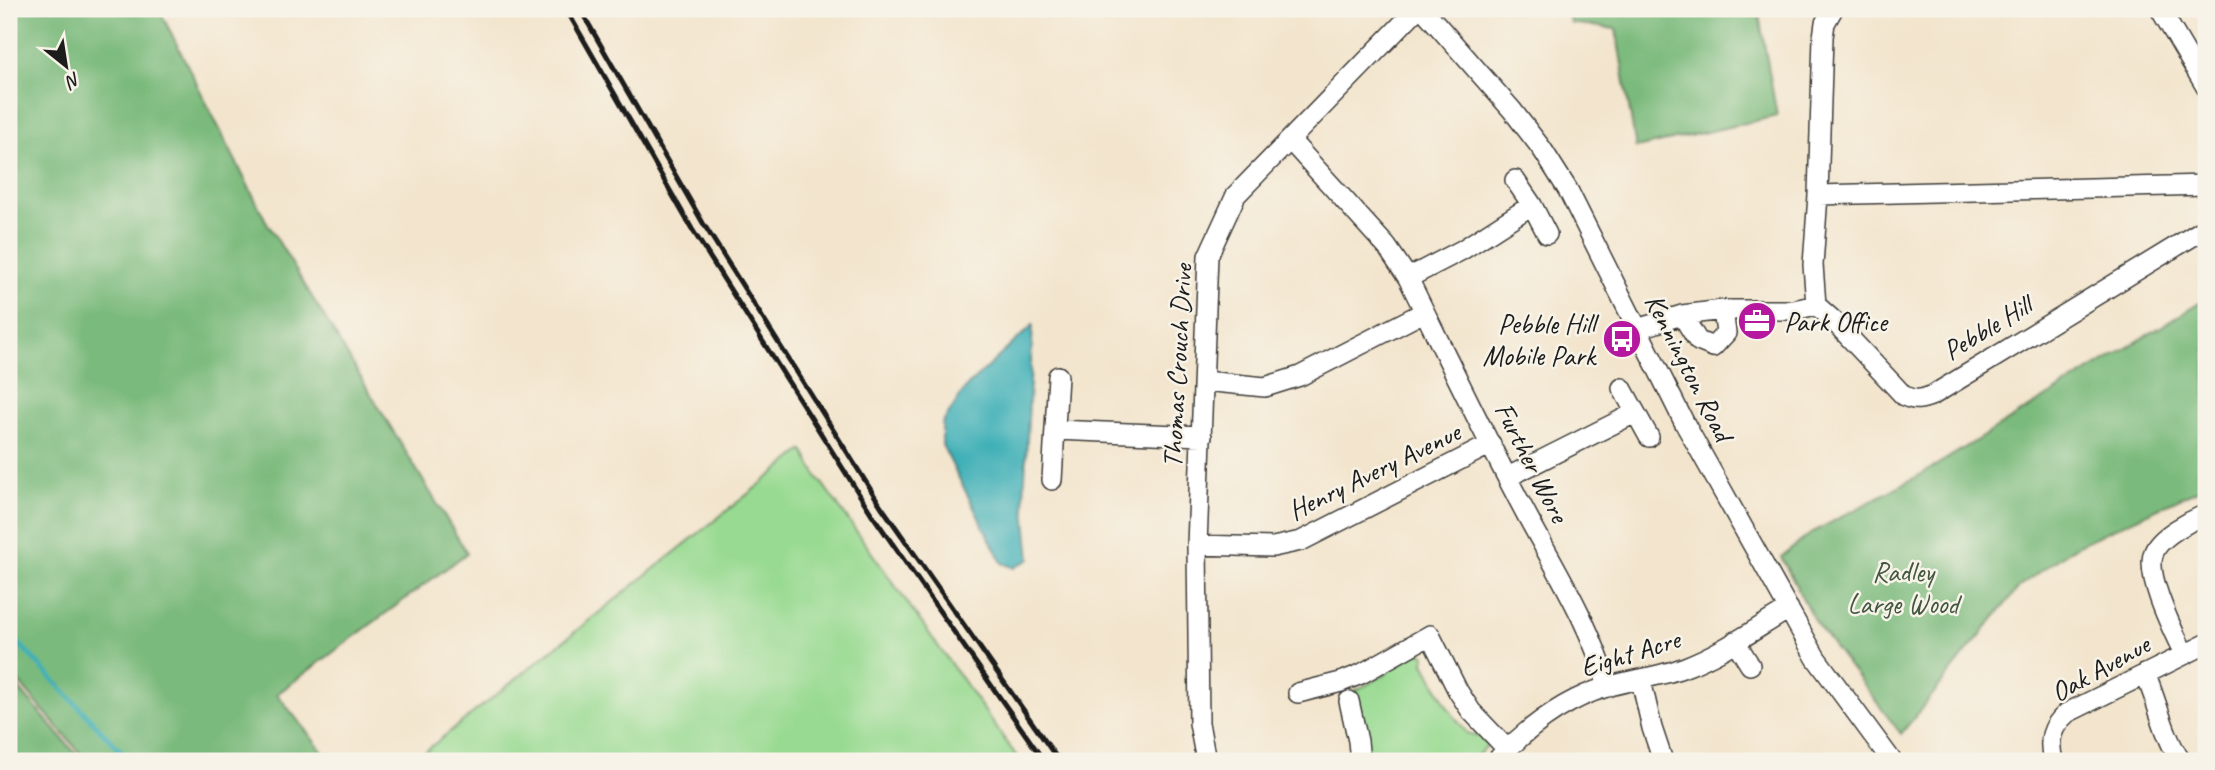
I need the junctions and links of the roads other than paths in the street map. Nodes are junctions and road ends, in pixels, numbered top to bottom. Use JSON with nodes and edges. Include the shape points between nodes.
{"nodes":[{"id":1,"x":1417,"y":9,"type":"edge"},
{"id":2,"x":1423,"y":9,"type":"edge"},
{"id":3,"x":1833,"y":9,"type":"edge"},
{"id":4,"x":2160,"y":9,"type":"edge"},
{"id":5,"x":2206,"y":87,"type":"edge"},
{"id":6,"x":1290,"y":140,"type":"junction"},
{"id":7,"x":1515,"y":180,"type":"dead end"},
{"id":8,"x":2206,"y":186,"type":"edge"},
{"id":9,"x":1818,"y":195,"type":"junction"},
{"id":10,"x":1532,"y":205,"type":"junction"},
{"id":11,"x":2206,"y":228,"type":"edge"},
{"id":12,"x":1547,"y":234,"type":"dead end"},
{"id":13,"x":1408,"y":278,"type":"junction"},
{"id":14,"x":1816,"y":304,"type":"junction"},
{"id":15,"x":1723,"y":310,"type":"junction"},
{"id":16,"x":1424,"y":312,"type":"junction"},
{"id":17,"x":1682,"y":316,"type":"junction"},
{"id":18,"x":1637,"y":329,"type":"junction"},
{"id":19,"x":1058,"y":376,"type":"dead end"},
{"id":20,"x":1204,"y":381,"type":"junction"},
{"id":21,"x":1622,"y":388,"type":"dead end"},
{"id":22,"x":1635,"y":412,"type":"junction"},
{"id":23,"x":1055,"y":430,"type":"junction"},
{"id":24,"x":1202,"y":436,"type":"junction"},
{"id":25,"x":1649,"y":437,"type":"dead end"},
{"id":26,"x":1491,"y":444,"type":"junction"},
{"id":27,"x":1508,"y":477,"type":"junction"},
{"id":28,"x":1052,"y":480,"type":"dead end"},
{"id":29,"x":2206,"y":514,"type":"edge"},
{"id":30,"x":1197,"y":545,"type":"junction"},
{"id":31,"x":1789,"y":609,"type":"junction"},
{"id":32,"x":1735,"y":641,"type":"junction"},
{"id":33,"x":2206,"y":644,"type":"edge"},
{"id":34,"x":2184,"y":654,"type":"junction"},
{"id":35,"x":1750,"y":665,"type":"dead end"},
{"id":36,"x":2145,"y":674,"type":"junction"},
{"id":37,"x":1641,"y":680,"type":"junction"},
{"id":38,"x":1608,"y":687,"type":"junction"},
{"id":39,"x":1298,"y":693,"type":"dead end"},
{"id":40,"x":1349,"y":701,"type":"dead end"},
{"id":41,"x":1502,"y":755,"type":"edge"},
{"id":42,"x":1206,"y":761,"type":"edge"},
{"id":43,"x":1360,"y":761,"type":"edge"},
{"id":44,"x":1663,"y":761,"type":"edge"},
{"id":45,"x":1892,"y":761,"type":"edge"},
{"id":46,"x":2053,"y":761,"type":"edge"},
{"id":47,"x":2181,"y":761,"type":"edge"}],
"edges":[{"from":1,"to":6,"type":"street","name":"Thomas Crouch Drive"},
{"from":2,"to":18,"type":"street","name":"Kennington Road","via":[[1542,149],[1585,222]]},
{"from":3,"to":9,"type":"street","via":[[1823,37]]},
{"from":4,"to":5,"type":"street"},
{"from":6,"to":13,"type":"street","name":"Further Wore","via":[[1387,247]]},
{"from":6,"to":20,"type":"street","name":"Thomas Crouch Drive","via":[[1236,195],[1208,256]]},
{"from":7,"to":10,"type":"street"},
{"from":8,"to":9,"type":"street"},
{"from":9,"to":14,"type":"street","via":[[1813,265]]},
{"from":10,"to":12,"type":"street"},
{"from":10,"to":13,"type":"street"},
{"from":11,"to":14,"type":"street","name":"Pebble Hill","via":[[1922,400],[1904,396]]},
{"from":13,"to":16,"type":"street","name":"Further Wore"},
{"from":14,"to":15,"type":"street","via":[[1794,310]]},
{"from":15,"to":17,"type":"street"},
{"from":15,"to":17,"type":"street","via":[[1726,332],[1713,347],[1698,341]]},
{"from":16,"to":20,"type":"street","via":[[1300,376],[1265,387]]},
{"from":16,"to":26,"type":"street","name":"Further Wore"},
{"from":17,"to":18,"type":"street"},
{"from":18,"to":31,"type":"street","name":"Kennington Road"},
{"from":19,"to":23,"type":"street"},
{"from":20,"to":24,"type":"street","name":"Thomas Crouch Drive"},
{"from":21,"to":22,"type":"street"},
{"from":22,"to":25,"type":"street"},
{"from":22,"to":27,"type":"street"},
{"from":23,"to":24,"type":"street"},
{"from":23,"to":28,"type":"street"},
{"from":24,"to":30,"type":"street","name":"Thomas Crouch Drive"},
{"from":26,"to":27,"type":"street","name":"Further Wore"},
{"from":26,"to":30,"type":"street","name":"Henry Avery Avenue","via":[[1301,541],[1273,547]]},
{"from":27,"to":38,"type":"street","name":"Further Wore","via":[[1583,619]]},
{"from":29,"to":34,"type":"street","via":[[2178,529],[2153,552],[2157,591]]},
{"from":30,"to":42,"type":"street","name":"Thomas Crouch Drive","via":[[1199,723]]},
{"from":31,"to":32,"type":"street","name":"Eight Acre"},
{"from":31,"to":45,"type":"street","name":"Kennington Road","via":[[1816,658]]},
{"from":32,"to":35,"type":"street"},
{"from":32,"to":37,"type":"street","name":"Eight Acre","via":[[1699,662]]},
{"from":33,"to":34,"type":"street","name":"Oak Avenue"},
{"from":34,"to":36,"type":"street","name":"Oak Avenue"},
{"from":36,"to":46,"type":"street","name":"Oak Avenue","via":[[2056,723],[2050,737]]},
{"from":36,"to":47,"type":"street","via":[[2171,746]]},
{"from":37,"to":38,"type":"street","name":"Eight Acre"},
{"from":37,"to":44,"type":"street"},
{"from":38,"to":41,"type":"street","name":"Eight Acre","via":[[1555,711]]},
{"from":39,"to":41,"type":"street","via":[[1361,674],[1430,635],[1458,691]]},
{"from":40,"to":43,"type":"street"}]}
